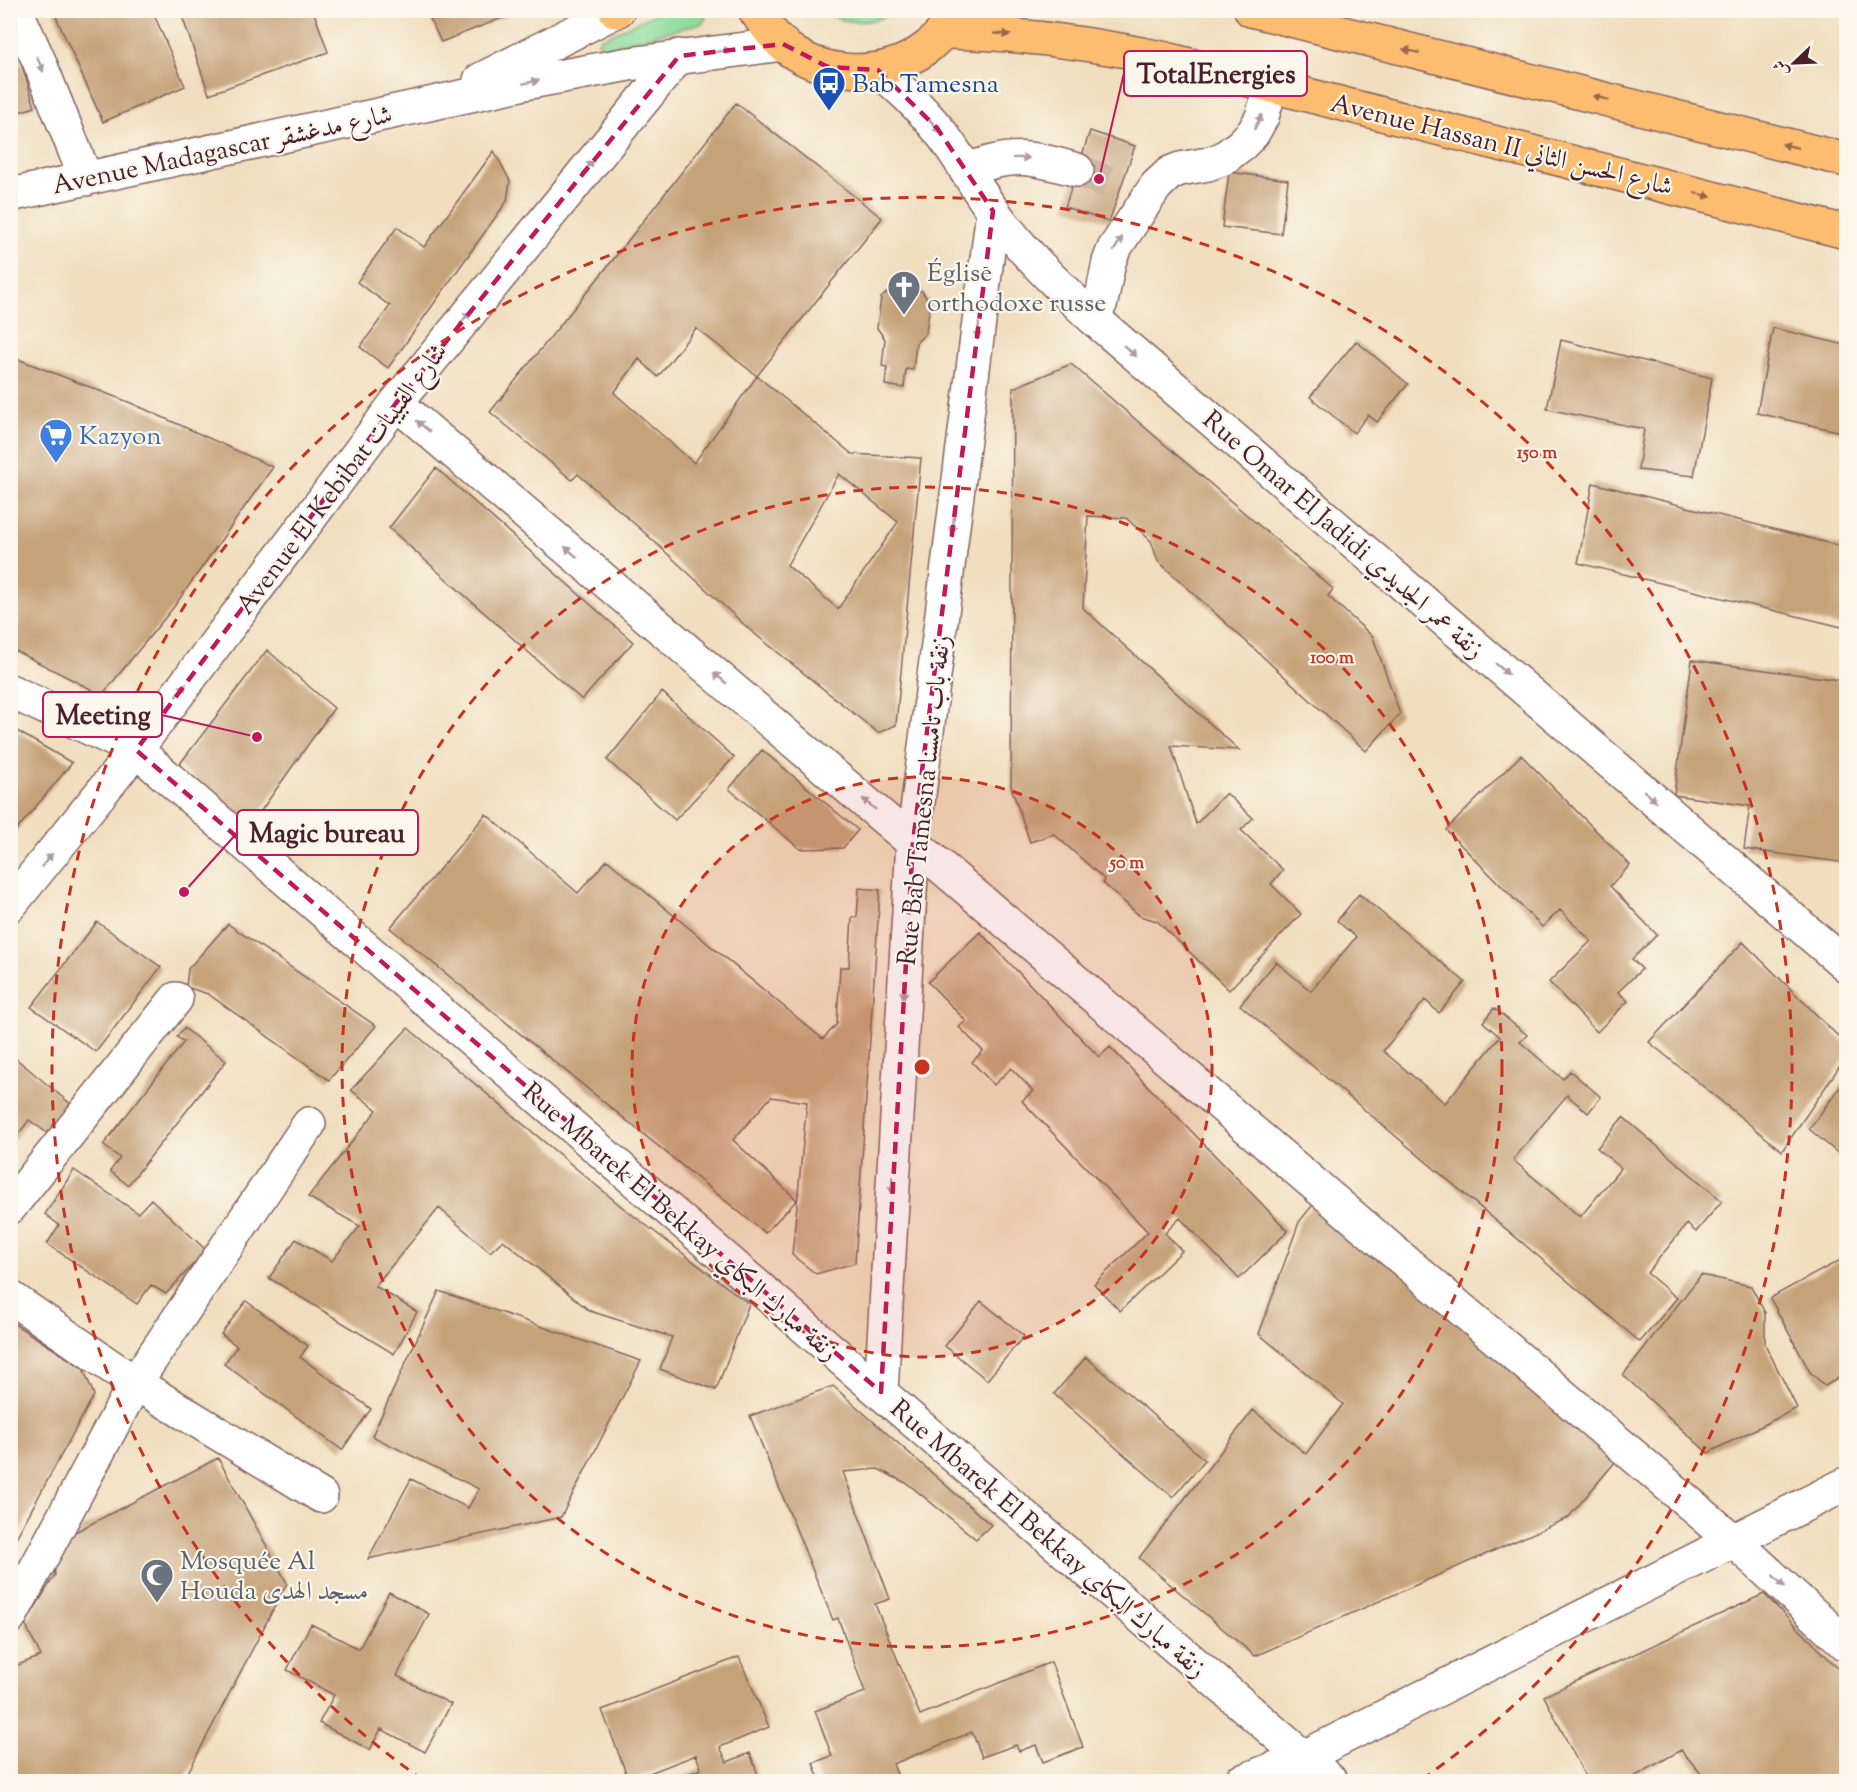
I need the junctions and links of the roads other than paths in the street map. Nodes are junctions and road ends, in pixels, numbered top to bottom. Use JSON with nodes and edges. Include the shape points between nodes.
{"nodes":[{"id":1,"x":16,"y":10,"type":"edge"},
{"id":2,"x":755,"y":10,"type":"edge"},
{"id":3,"x":1251,"y":10,"type":"edge"},
{"id":4,"x":617,"y":11,"type":"edge"},
{"id":5,"x":951,"y":21,"type":"edge"},
{"id":6,"x":783,"y":44,"type":"junction"},
{"id":7,"x":679,"y":56,"type":"junction"},
{"id":8,"x":878,"y":70,"type":"junction"},
{"id":9,"x":1271,"y":86,"type":"junction"},
{"id":10,"x":433,"y":104,"type":"junction"},
{"id":11,"x":1846,"y":160,"type":"edge"},
{"id":12,"x":1077,"y":170,"type":"tunnel mouth"},
{"id":13,"x":966,"y":171,"type":"junction"},
{"id":14,"x":86,"y":179,"type":"junction"},
{"id":15,"x":10,"y":195,"type":"edge"},
{"id":16,"x":993,"y":211,"type":"junction"},
{"id":17,"x":1846,"y":232,"type":"edge"},
{"id":18,"x":1092,"y":318,"type":"junction"},
{"id":19,"x":396,"y":403,"type":"junction"},
{"id":20,"x":10,"y":691,"type":"edge"},
{"id":21,"x":136,"y":750,"type":"junction"},
{"id":22,"x":913,"y":842,"type":"junction"},
{"id":23,"x":10,"y":905,"type":"edge"},
{"id":24,"x":1846,"y":964,"type":"edge"},
{"id":25,"x":176,"y":999,"type":"dead end"},
{"id":26,"x":309,"y":1124,"type":"dead end"},
{"id":27,"x":10,"y":1207,"type":"edge"},
{"id":28,"x":10,"y":1297,"type":"edge"},
{"id":29,"x":135,"y":1383,"type":"junction"},
{"id":30,"x":881,"y":1392,"type":"junction"},
{"id":31,"x":1846,"y":1485,"type":"edge"},
{"id":32,"x":321,"y":1496,"type":"dead end"},
{"id":33,"x":1736,"y":1542,"type":"junction"},
{"id":34,"x":10,"y":1617,"type":"edge"},
{"id":35,"x":1846,"y":1644,"type":"edge"},
{"id":36,"x":1304,"y":1757,"type":"junction"},
{"id":37,"x":1240,"y":1782,"type":"edge"},
{"id":38,"x":1332,"y":1782,"type":"edge"}],
"edges":[{"from":1,"to":14,"type":"street","one_way":true},
{"from":2,"to":6,"type":"main road"},
{"from":11,"to":3,"type":"main road","one_way":true},
{"from":4,"to":10,"type":"street","name":"Avenue Madagascar شارع مدغشقر"},
{"from":5,"to":8,"type":"main road","via":[[925,49]]},
{"from":5,"to":9,"type":"main road","name":"Avenue Hassan II شارع الحسن الثاني","one_way":true,"via":[[981,32],[1103,46]]},
{"from":7,"to":6,"type":"street","name":"Avenue Madagascar شارع مدغشقر","one_way":true},
{"from":6,"to":8,"type":"main road","via":[[828,67]]},
{"from":10,"to":7,"type":"street","name":"Avenue Madagascar شارع مدغشقر","one_way":true,"via":[[530,81]]},
{"from":19,"to":7,"type":"street","name":"Avenue El Kebibat شارع القبيبات","one_way":true},
{"from":8,"to":13,"type":"street","name":"Rue Omar El Jadidi زنقة عمر الجديدي","one_way":true,"via":[[937,128]]},
{"from":9,"to":17,"type":"main road","name":"Avenue Hassan II شارع الحسن الثاني","one_way":true},
{"from":18,"to":9,"type":"street","one_way":true,"via":[[1101,302],[1109,262],[1134,193],[1180,169],[1224,158],[1241,145],[1262,117]]},
{"from":10,"to":14,"type":"street","name":"Avenue Madagascar شارع مدغشقر"},
{"from":13,"to":12,"type":"street","one_way":true,"via":[[1006,158],[1047,161]]},
{"from":13,"to":16,"type":"street","name":"Rue Omar El Jadidi زنقة عمر الجديدي"},
{"from":14,"to":15,"type":"street","name":"Avenue Madagascar شارع مدغشقر"},
{"from":16,"to":18,"type":"street","name":"Rue Omar El Jadidi زنقة عمر الجديدي","via":[[1030,256]]},
{"from":16,"to":22,"type":"street","name":"Rue Bab Tamesna زنقة باب تامسنا","one_way":true},
{"from":18,"to":24,"type":"street","name":"Rue Omar El Jadidi زنقة عمر الجديدي","one_way":true},
{"from":21,"to":19,"type":"street","name":"Avenue El Kebibat شارع القبيبات","one_way":true},
{"from":22,"to":19,"type":"street","one_way":true},
{"from":20,"to":21,"type":"street","name":"Rue Mbarek El Bekkay زنقة مبارك البكاي"},
{"from":23,"to":21,"type":"street","name":"Avenue El Kebibat شارع القبيبات","one_way":true},
{"from":21,"to":30,"type":"street","name":"Rue Mbarek El Bekkay زنقة مبارك البكاي"},
{"from":22,"to":30,"type":"street","name":"Rue Bab Tamesna زنقة باب تامسنا","one_way":true},
{"from":22,"to":33,"type":"street"},
{"from":25,"to":27,"type":"street"},
{"from":26,"to":29,"type":"street"},
{"from":28,"to":29,"type":"street"},
{"from":29,"to":32,"type":"street"},
{"from":29,"to":34,"type":"street"},
{"from":30,"to":36,"type":"street","name":"Rue Mbarek El Bekkay زنقة مبارك البكاي"},
{"from":31,"to":33,"type":"street"},
{"from":33,"to":35,"type":"street","one_way":true},
{"from":33,"to":36,"type":"street"},
{"from":36,"to":37,"type":"street"},
{"from":36,"to":38,"type":"street","name":"Rue Mbarek El Bekkay زنقة مبارك البكاي"}]}
